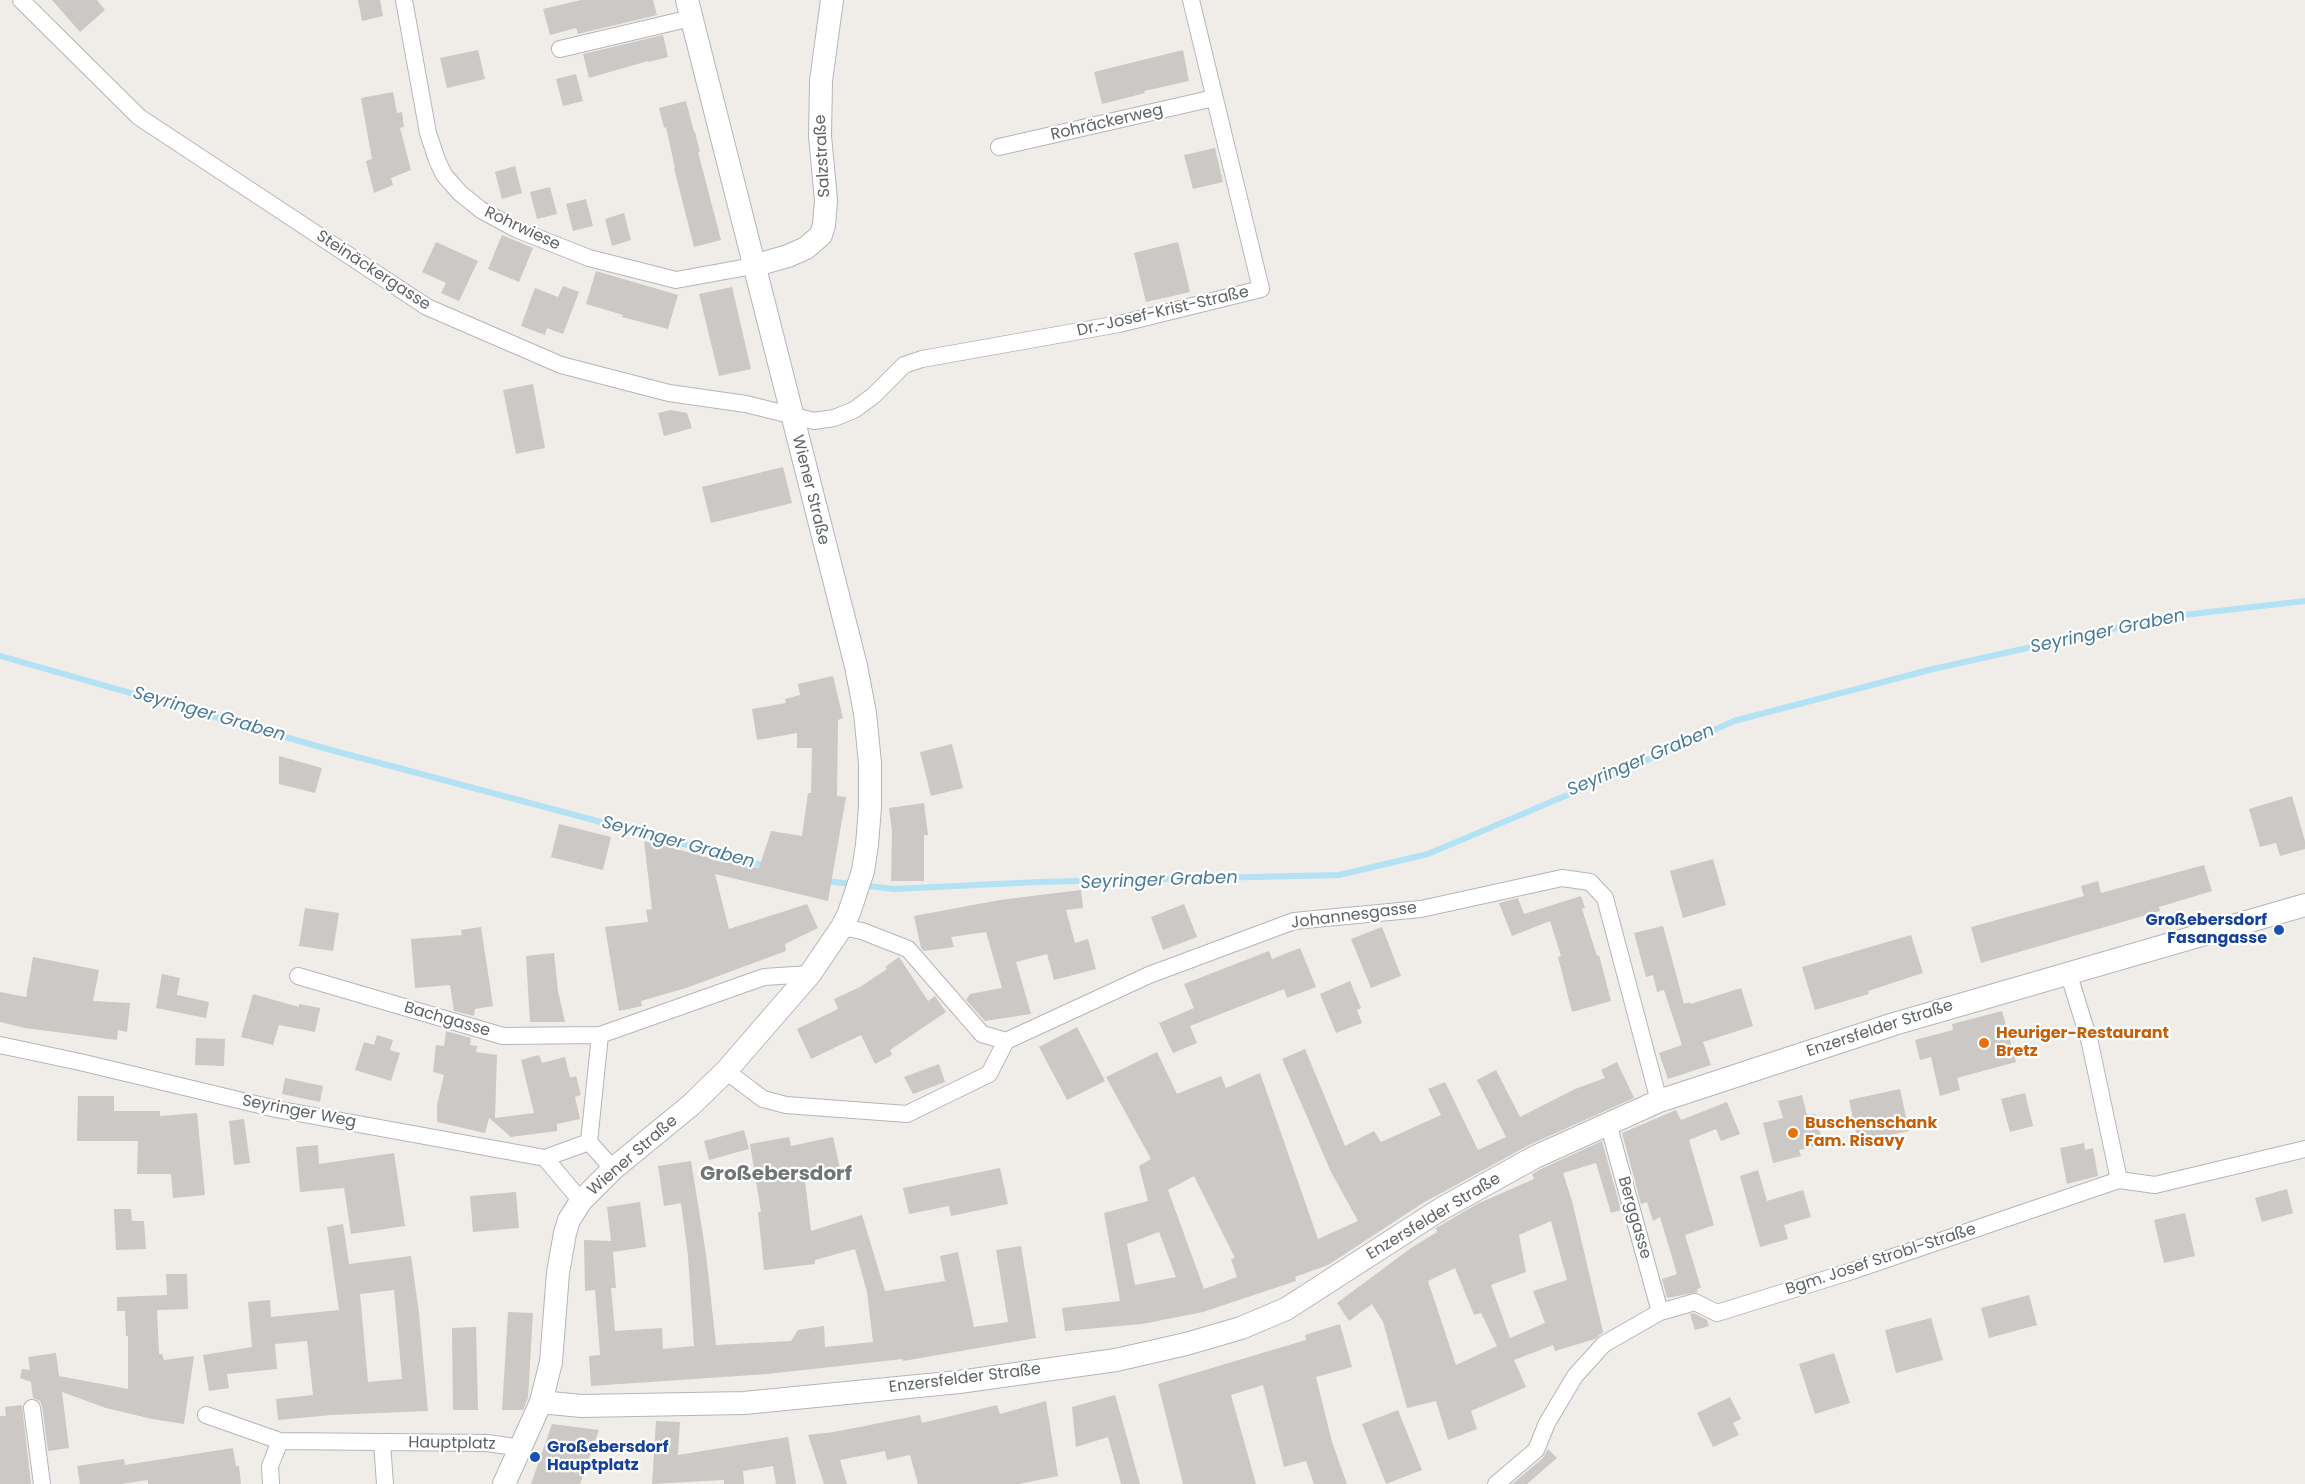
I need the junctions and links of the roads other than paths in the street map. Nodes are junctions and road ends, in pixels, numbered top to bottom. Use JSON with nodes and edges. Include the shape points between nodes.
{"nodes":[{"id":1,"x":21,"y":0,"type":"edge"},
{"id":2,"x":404,"y":0,"type":"edge"},
{"id":3,"x":832,"y":0,"type":"edge"},
{"id":4,"x":1191,"y":0,"type":"edge"},
{"id":5,"x":689,"y":9,"type":"edge"},
{"id":6,"x":560,"y":49,"type":"dead end"},
{"id":7,"x":1214,"y":98,"type":"junction"},
{"id":8,"x":999,"y":147,"type":"dead end"},
{"id":9,"x":753,"y":266,"type":"junction"},
{"id":10,"x":791,"y":414,"type":"junction"},
{"id":11,"x":2305,"y":905,"type":"edge"},
{"id":12,"x":846,"y":920,"type":"junction"},
{"id":13,"x":2068,"y":972,"type":"junction"},
{"id":14,"x":810,"y":974,"type":"junction"},
{"id":15,"x":298,"y":976,"type":"dead end"},
{"id":16,"x":600,"y":1035,"type":"junction"},
{"id":17,"x":1006,"y":1041,"type":"junction"},
{"id":18,"x":0,"y":1045,"type":"edge"},
{"id":19,"x":726,"y":1071,"type":"junction"},
{"id":20,"x":1659,"y":1101,"type":"junction"},
{"id":21,"x":1608,"y":1123,"type":"junction"},
{"id":22,"x":589,"y":1142,"type":"junction"},
{"id":23,"x":2305,"y":1149,"type":"edge"},
{"id":24,"x":545,"y":1158,"type":"junction"},
{"id":25,"x":613,"y":1169,"type":"junction"},
{"id":26,"x":2119,"y":1180,"type":"junction"},
{"id":27,"x":581,"y":1201,"type":"junction"},
{"id":28,"x":1660,"y":1312,"type":"junction"},
{"id":29,"x":541,"y":1402,"type":"junction"},
{"id":30,"x":32,"y":1408,"type":"dead end"},
{"id":31,"x":206,"y":1415,"type":"dead end"},
{"id":32,"x":280,"y":1441,"type":"junction"},
{"id":33,"x":382,"y":1443,"type":"junction"},
{"id":34,"x":522,"y":1448,"type":"junction"},
{"id":35,"x":1501,"y":1481,"type":"edge"},
{"id":36,"x":42,"y":1484,"type":"edge"},
{"id":37,"x":271,"y":1484,"type":"edge"},
{"id":38,"x":385,"y":1484,"type":"edge"},
{"id":39,"x":504,"y":1484,"type":"edge"}],
"edges":[{"from":1,"to":10,"type":"street","name":"Steinäckergasse","via":[[139,117],[427,307],[561,365],[669,393]]},
{"from":2,"to":9,"type":"street","name":"Rohrwiese","via":[[428,133],[444,176],[460,194],[516,229],[589,258],[676,280]]},
{"from":3,"to":9,"type":"street","name":"Salzstraße","via":[[821,81],[824,225],[820,235],[806,248]]},
{"from":4,"to":7,"type":"street","name":"Dr.-Josef-Krist-Straße"},
{"from":5,"to":6,"type":"street"},
{"from":5,"to":9,"type":"street","name":"Wiener Straße"},
{"from":7,"to":8,"type":"street","name":"Rohräckerweg"},
{"from":7,"to":10,"type":"street","name":"Dr.-Josef-Krist-Straße","via":[[1261,289],[1119,324],[922,359],[904,365],[873,396],[844,414],[814,422]]},
{"from":9,"to":10,"type":"street","name":"Wiener Straße"},
{"from":10,"to":12,"type":"street","name":"Wiener Straße","via":[[865,713],[870,807],[862,871]]},
{"from":11,"to":13,"type":"street","name":"Enzersfelder Straße"},
{"from":12,"to":14,"type":"street","name":"Wiener Straße"},
{"from":12,"to":17,"type":"street","via":[[862,931],[908,949],[982,1034]]},
{"from":13,"to":20,"type":"street","name":"Enzersfelder Straße"},
{"from":13,"to":26,"type":"street","via":[[2090,1043]]},
{"from":14,"to":16,"type":"street","via":[[764,977]]},
{"from":14,"to":19,"type":"street","name":"Wiener Straße"},
{"from":15,"to":16,"type":"street","name":"Bachgasse","via":[[503,1036]]},
{"from":16,"to":22,"type":"street"},
{"from":17,"to":19,"type":"street","via":[[989,1074],[908,1114],[786,1106],[763,1099]]},
{"from":17,"to":20,"type":"street","name":"Johannesgasse","via":[[1149,975],[1294,921],[1421,909],[1562,878],[1590,882],[1605,898]]},
{"from":18,"to":24,"type":"street","name":"Seyringer Weg","via":[[276,1108]]},
{"from":19,"to":25,"type":"street","name":"Wiener Straße"},
{"from":20,"to":21,"type":"street","name":"Enzersfelder Straße"},
{"from":21,"to":28,"type":"street","name":"Berggasse"},
{"from":21,"to":29,"type":"street","name":"Enzersfelder Straße","via":[[1535,1157],[1441,1209],[1286,1309],[1241,1328],[1186,1344],[1116,1360],[959,1382],[744,1403],[581,1406]]},
{"from":22,"to":24,"type":"street"},
{"from":22,"to":25,"type":"street"},
{"from":23,"to":26,"type":"street","via":[[2155,1185]]},
{"from":24,"to":27,"type":"street"},
{"from":25,"to":27,"type":"street","name":"Wiener Straße"},
{"from":26,"to":28,"type":"street","name":"Bgm. Josef Strobl-Straße","via":[[1717,1313],[1695,1302]]},
{"from":27,"to":29,"type":"street","name":"Wiener Straße","via":[[565,1233],[551,1362]]},
{"from":28,"to":35,"type":"street","name":"Bgm. Josef Strobl-Straße","via":[[1604,1344],[1575,1376],[1536,1450]]},
{"from":29,"to":34,"type":"street","name":"Wiener Straße"},
{"from":30,"to":36,"type":"street"},
{"from":31,"to":32,"type":"street","name":"Hauptplatz"},
{"from":32,"to":33,"type":"street","name":"Hauptplatz"},
{"from":32,"to":37,"type":"street","via":[[270,1466]]},
{"from":33,"to":34,"type":"street","name":"Hauptplatz","via":[[487,1443]]},
{"from":33,"to":38,"type":"street"},
{"from":34,"to":39,"type":"street","name":"Wiener Straße"}]}
